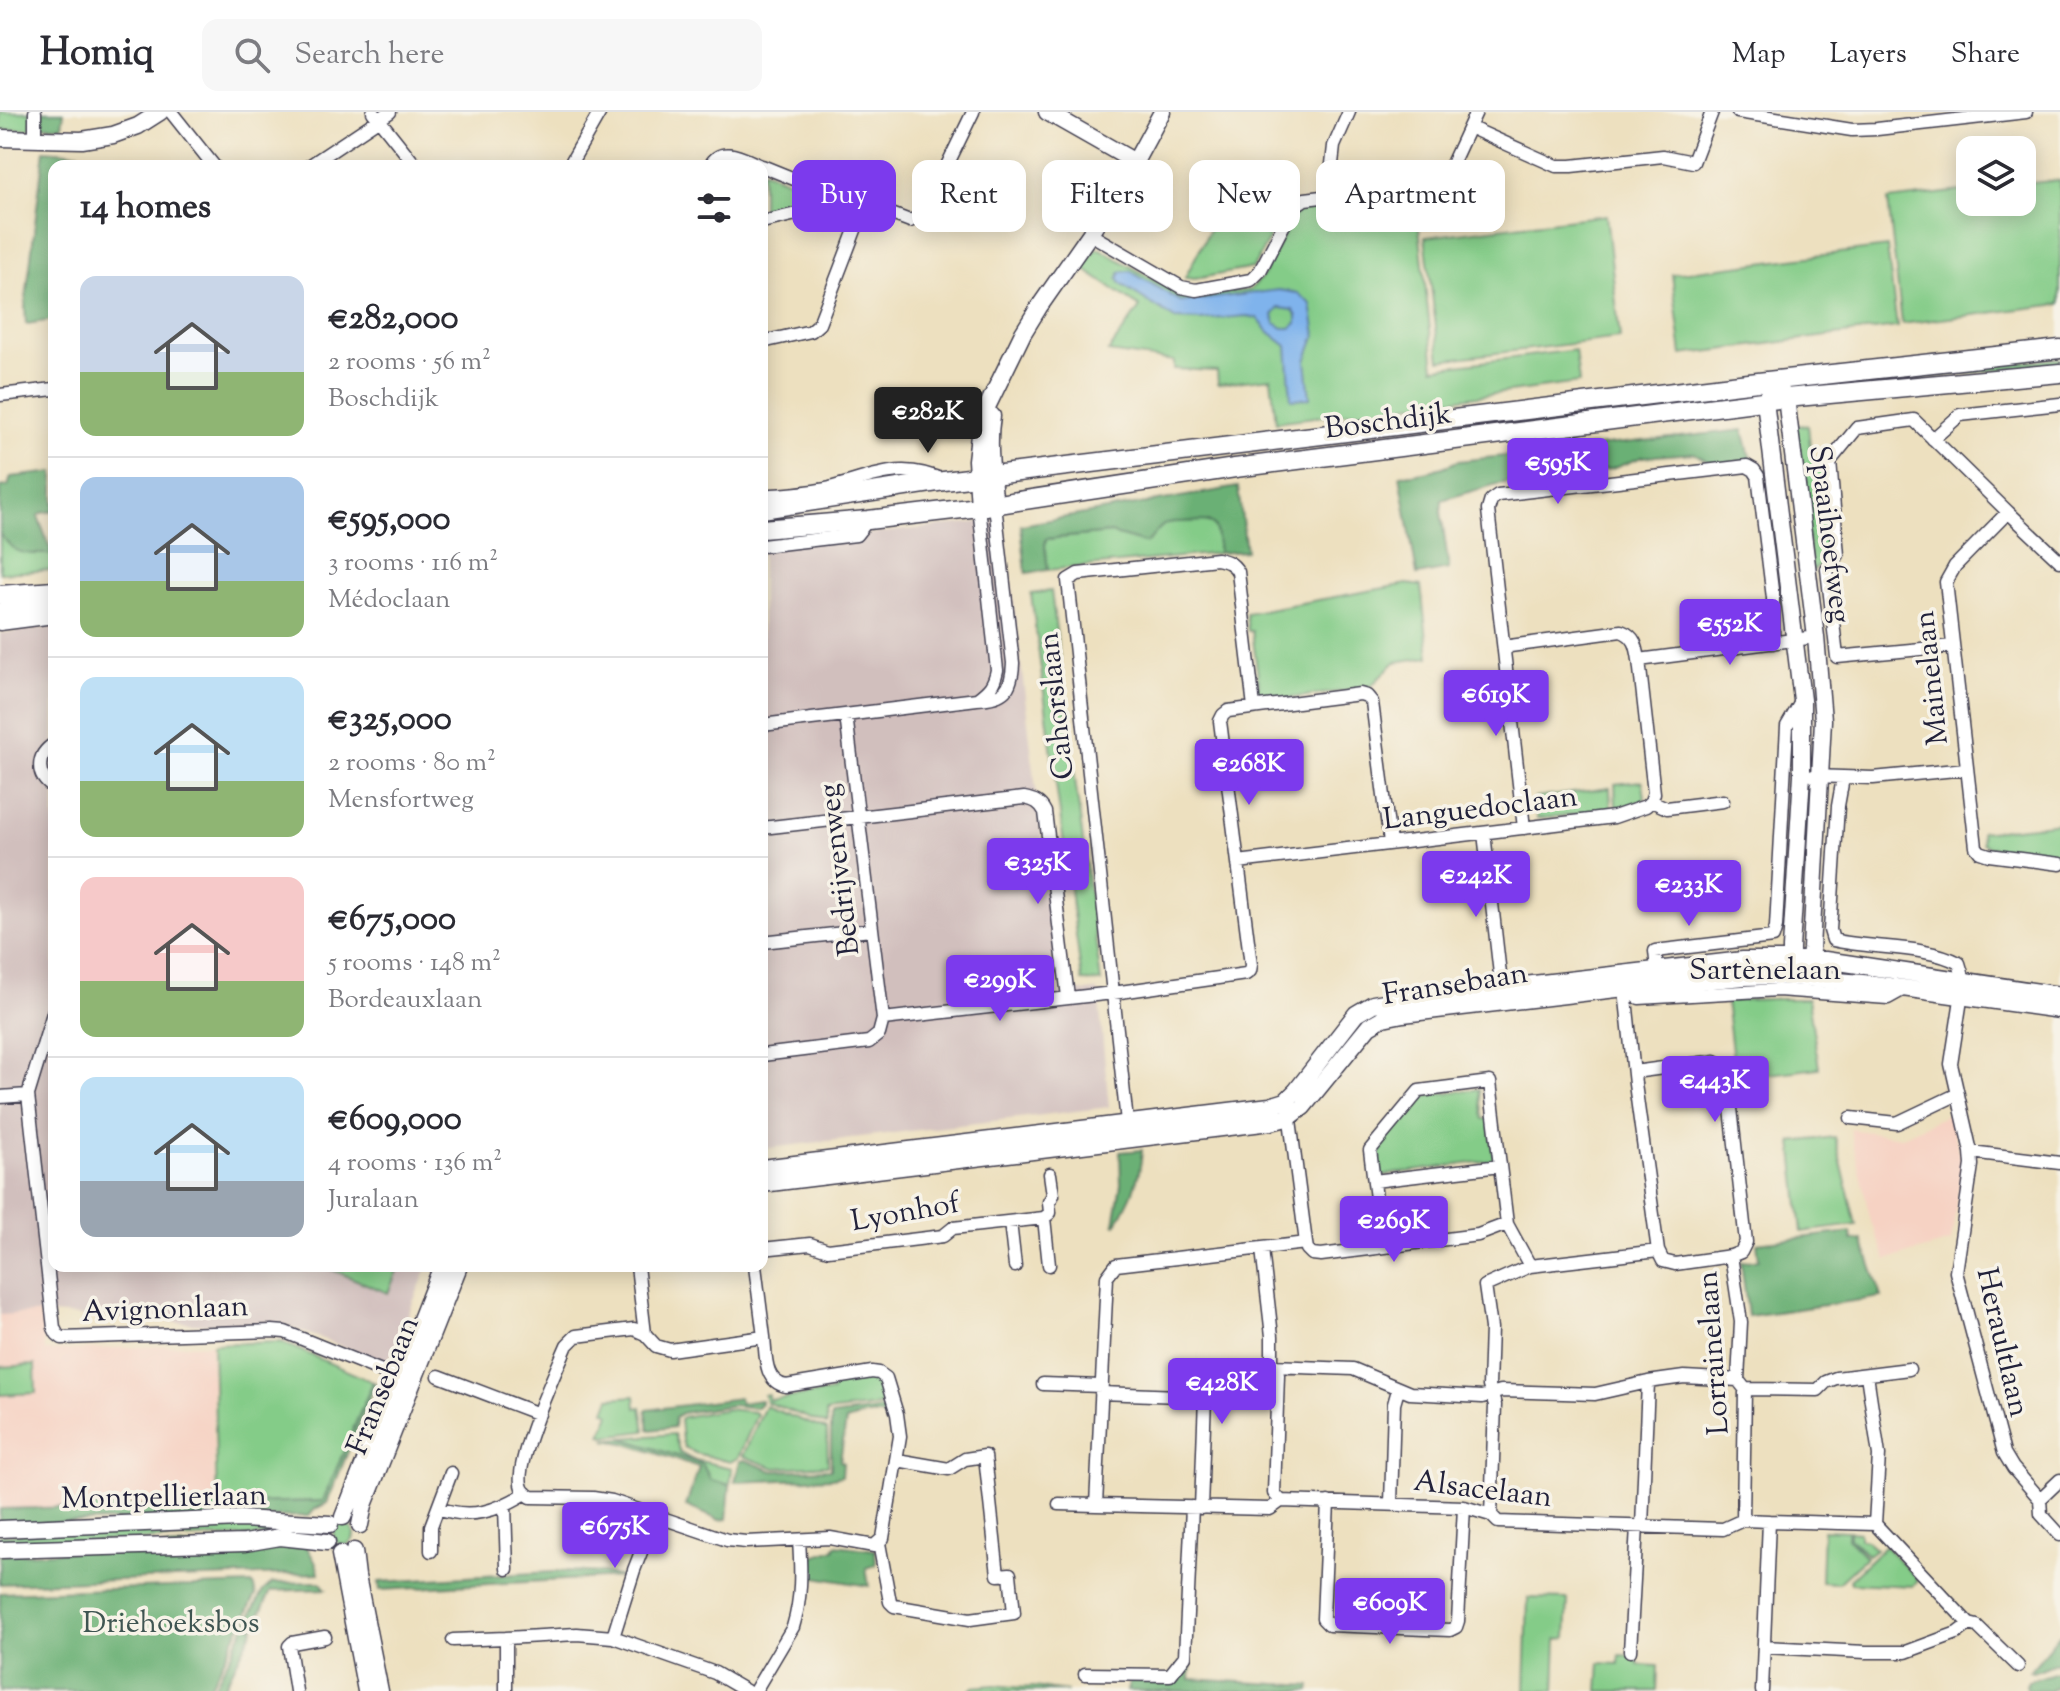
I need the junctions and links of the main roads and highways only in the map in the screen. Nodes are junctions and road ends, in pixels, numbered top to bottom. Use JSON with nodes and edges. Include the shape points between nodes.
{"nodes":[{"id":1,"x":2060,"y":349,"type":"edge"},
{"id":2,"x":2060,"y":373,"type":"edge"},
{"id":3,"x":768,"y":508,"type":"edge"},
{"id":4,"x":768,"y":528,"type":"edge"},
{"id":5,"x":48,"y":594,"type":"edge"},
{"id":6,"x":0,"y":595,"type":"edge"},
{"id":7,"x":48,"y":595,"type":"edge"},
{"id":8,"x":0,"y":613,"type":"edge"}],
"edges":[{"from":1,"to":3,"type":"main road","name":"Boschdijk","via":[[944,481]]},
{"from":2,"to":4,"type":"main road","name":"Boschdijk","via":[[1786,398],[1235,468],[987,506]]},
{"from":5,"to":6,"type":"main road"},
{"from":7,"to":8,"type":"main road"}]}
